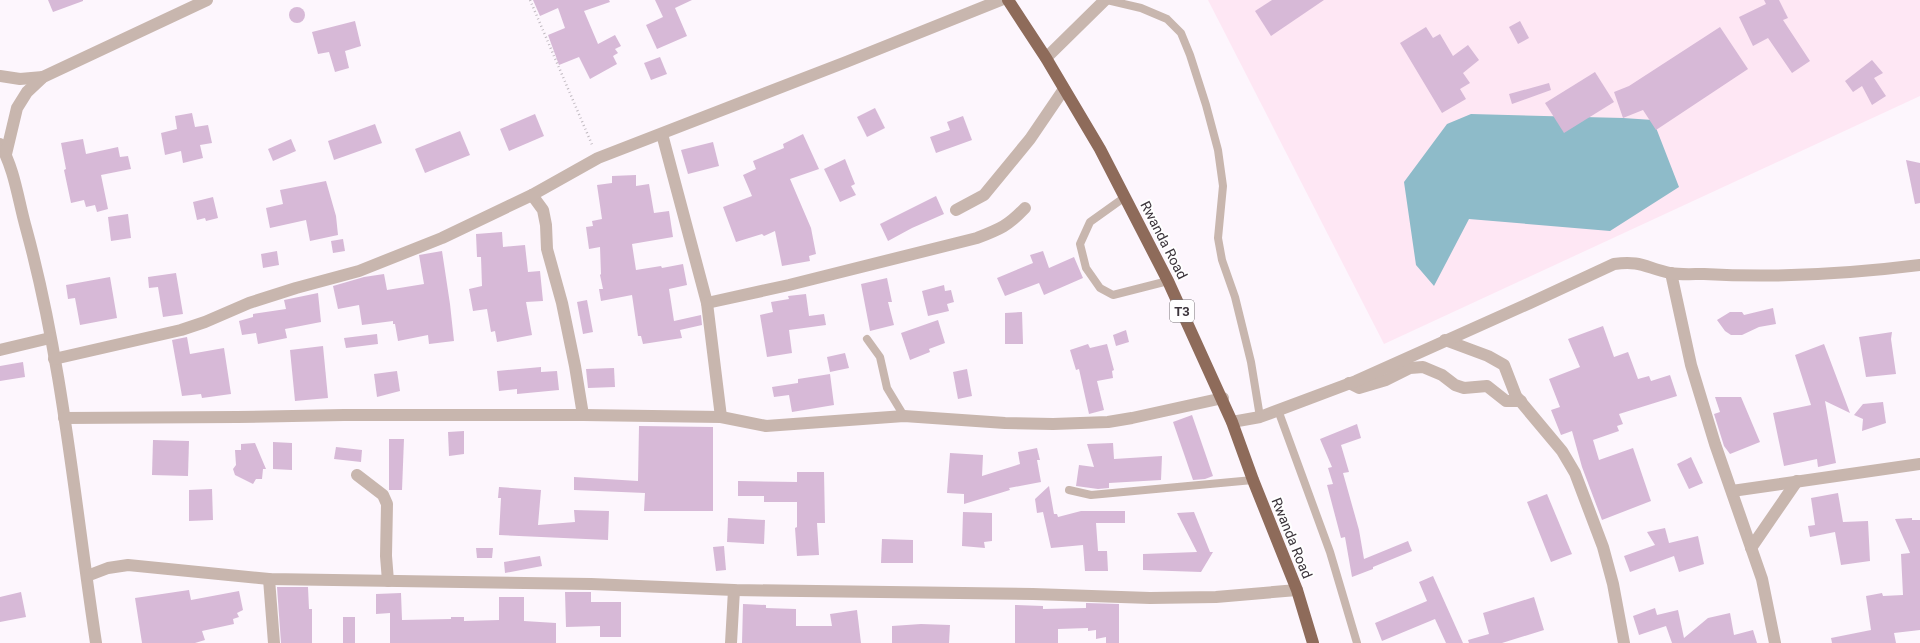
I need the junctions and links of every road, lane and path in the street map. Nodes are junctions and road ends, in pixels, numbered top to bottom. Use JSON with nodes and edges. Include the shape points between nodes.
{"nodes":[{"id":1,"x":207,"y":0,"type":"edge"},
{"id":2,"x":530,"y":0,"type":"edge"},
{"id":3,"x":1001,"y":0,"type":"edge"},
{"id":4,"x":1008,"y":0,"type":"edge"},
{"id":5,"x":1106,"y":0,"type":"edge"},
{"id":6,"x":1046,"y":58,"type":"junction"},
{"id":7,"x":0,"y":76,"type":"edge"},
{"id":8,"x":43,"y":77,"type":"junction"},
{"id":9,"x":1064,"y":89,"type":"junction"},
{"id":10,"x":662,"y":134,"type":"junction"},
{"id":11,"x":3,"y":149,"type":"edge"},
{"id":12,"x":598,"y":158,"type":"junction"},
{"id":13,"x":532,"y":194,"type":"junction"},
{"id":14,"x":1125,"y":197,"type":"junction"},
{"id":15,"x":1025,"y":208,"type":"dead end"},
{"id":16,"x":956,"y":210,"type":"dead end"},
{"id":17,"x":1920,"y":265,"type":"edge"},
{"id":18,"x":1670,"y":273,"type":"junction"},
{"id":19,"x":1168,"y":281,"type":"junction"},
{"id":20,"x":707,"y":303,"type":"junction"},
{"id":21,"x":50,"y":338,"type":"junction"},
{"id":22,"x":866,"y":339,"type":"dead end"},
{"id":23,"x":1445,"y":340,"type":"junction"},
{"id":24,"x":0,"y":350,"type":"edge"},
{"id":25,"x":54,"y":360,"type":"junction"},
{"id":26,"x":1349,"y":383,"type":"junction"},
{"id":27,"x":1223,"y":398,"type":"junction"},
{"id":28,"x":1521,"y":401,"type":"junction"},
{"id":29,"x":1278,"y":410,"type":"junction"},
{"id":30,"x":583,"y":415,"type":"junction"},
{"id":31,"x":904,"y":416,"type":"junction"},
{"id":32,"x":721,"y":417,"type":"junction"},
{"id":33,"x":1260,"y":417,"type":"junction"},
{"id":34,"x":64,"y":418,"type":"junction"},
{"id":35,"x":1232,"y":422,"type":"junction"},
{"id":36,"x":1920,"y":464,"type":"edge"},
{"id":37,"x":357,"y":474,"type":"dead end"},
{"id":38,"x":1253,"y":480,"type":"junction"},
{"id":39,"x":1797,"y":481,"type":"junction"},
{"id":40,"x":1069,"y":490,"type":"dead end"},
{"id":41,"x":1732,"y":491,"type":"junction"},
{"id":42,"x":1751,"y":548,"type":"junction"},
{"id":43,"x":87,"y":576,"type":"junction"},
{"id":44,"x":269,"y":579,"type":"junction"},
{"id":45,"x":388,"y":581,"type":"junction"},
{"id":46,"x":734,"y":590,"type":"junction"},
{"id":47,"x":1297,"y":590,"type":"junction"},
{"id":48,"x":96,"y":643,"type":"edge"},
{"id":49,"x":274,"y":643,"type":"edge"},
{"id":50,"x":731,"y":643,"type":"edge"},
{"id":51,"x":1313,"y":643,"type":"edge"},
{"id":52,"x":1356,"y":643,"type":"edge"},
{"id":53,"x":1624,"y":643,"type":"edge"},
{"id":54,"x":1775,"y":643,"type":"edge"}],
"edges":[{"from":1,"to":8,"type":"street"},
{"from":2,"to":12,"type":"path"},
{"from":3,"to":10,"type":"street"},
{"from":4,"to":6,"type":"highway","name":"Rwanda Road","number":"T3"},
{"from":5,"to":6,"type":"street"},
{"from":5,"to":33,"type":"lane","via":[[1141,8],[1167,19],[1181,33],[1190,55],[1218,150],[1223,186],[1218,238],[1249,355]]},
{"from":6,"to":9,"type":"highway","name":"Rwanda Road","number":"T3"},
{"from":7,"to":8,"type":"street","via":[[20,79]]},
{"from":8,"to":11,"type":"street","via":[[27,92],[17,108]]},
{"from":9,"to":14,"type":"highway","name":"Rwanda Road","number":"T3"},
{"from":9,"to":16,"type":"street","via":[[1030,139],[984,195]]},
{"from":10,"to":12,"type":"street"},
{"from":10,"to":20,"type":"street"},
{"from":11,"to":21,"type":"street","via":[[12,170],[39,276]]},
{"from":12,"to":13,"type":"street"},
{"from":13,"to":25,"type":"street","via":[[442,238],[360,271],[296,288],[181,330]]},
{"from":13,"to":30,"type":"street","via":[[543,210],[546,249],[562,304]]},
{"from":14,"to":19,"type":"highway","name":"Rwanda Road","number":"T3"},
{"from":14,"to":19,"type":"lane","via":[[1090,222],[1080,244],[1086,268],[1100,288],[1113,295]]},
{"from":15,"to":20,"type":"street","via":[[1002,229],[977,238]]},
{"from":17,"to":18,"type":"street","via":[[1870,272],[1823,274],[1726,276]]},
{"from":18,"to":23,"type":"street","via":[[1643,264],[1614,264]]},
{"from":18,"to":41,"type":"street","via":[[1690,365]]},
{"from":19,"to":27,"type":"highway","name":"Rwanda Road","number":"T3"},
{"from":20,"to":32,"type":"street"},
{"from":21,"to":24,"type":"street"},
{"from":21,"to":25,"type":"street"},
{"from":22,"to":31,"type":"lane","via":[[880,357],[887,388]]},
{"from":23,"to":26,"type":"street"},
{"from":23,"to":28,"type":"street","via":[[1488,356],[1504,365],[1516,396]]},
{"from":25,"to":34,"type":"street"},
{"from":26,"to":28,"type":"street","via":[[1359,388],[1386,380],[1410,368],[1423,367],[1442,375],[1459,387],[1487,386],[1506,402]]},
{"from":26,"to":29,"type":"street"},
{"from":27,"to":31,"type":"street","via":[[1108,422],[1005,423]]},
{"from":27,"to":35,"type":"highway","name":"Rwanda Road","number":"T3"},
{"from":28,"to":53,"type":"street","via":[[1562,451],[1575,473],[1603,547]]},
{"from":29,"to":33,"type":"street"},
{"from":29,"to":52,"type":"lane","via":[[1330,552]]},
{"from":30,"to":32,"type":"street"},
{"from":30,"to":34,"type":"street"},
{"from":31,"to":32,"type":"street","via":[[766,426]]},
{"from":33,"to":35,"type":"street"},
{"from":34,"to":43,"type":"street"},
{"from":35,"to":38,"type":"highway","name":"Rwanda Road","number":"T3"},
{"from":36,"to":39,"type":"street"},
{"from":37,"to":45,"type":"street","via":[[383,495],[387,504]]},
{"from":38,"to":40,"type":"lane","via":[[1091,495]]},
{"from":38,"to":47,"type":"highway","name":"Rwanda Road","number":"T3"},
{"from":39,"to":41,"type":"street"},
{"from":39,"to":42,"type":"street"},
{"from":41,"to":42,"type":"street"},
{"from":42,"to":54,"type":"street","via":[[1762,579]]},
{"from":43,"to":44,"type":"street","via":[[108,568],[128,565]]},
{"from":43,"to":48,"type":"street"},
{"from":44,"to":45,"type":"street"},
{"from":44,"to":49,"type":"street"},
{"from":45,"to":46,"type":"street","via":[[590,584]]},
{"from":46,"to":47,"type":"street","via":[[1150,598],[1216,597]]},
{"from":46,"to":50,"type":"street"},
{"from":47,"to":51,"type":"highway","name":"Rwanda Road","number":"T3"}]}
